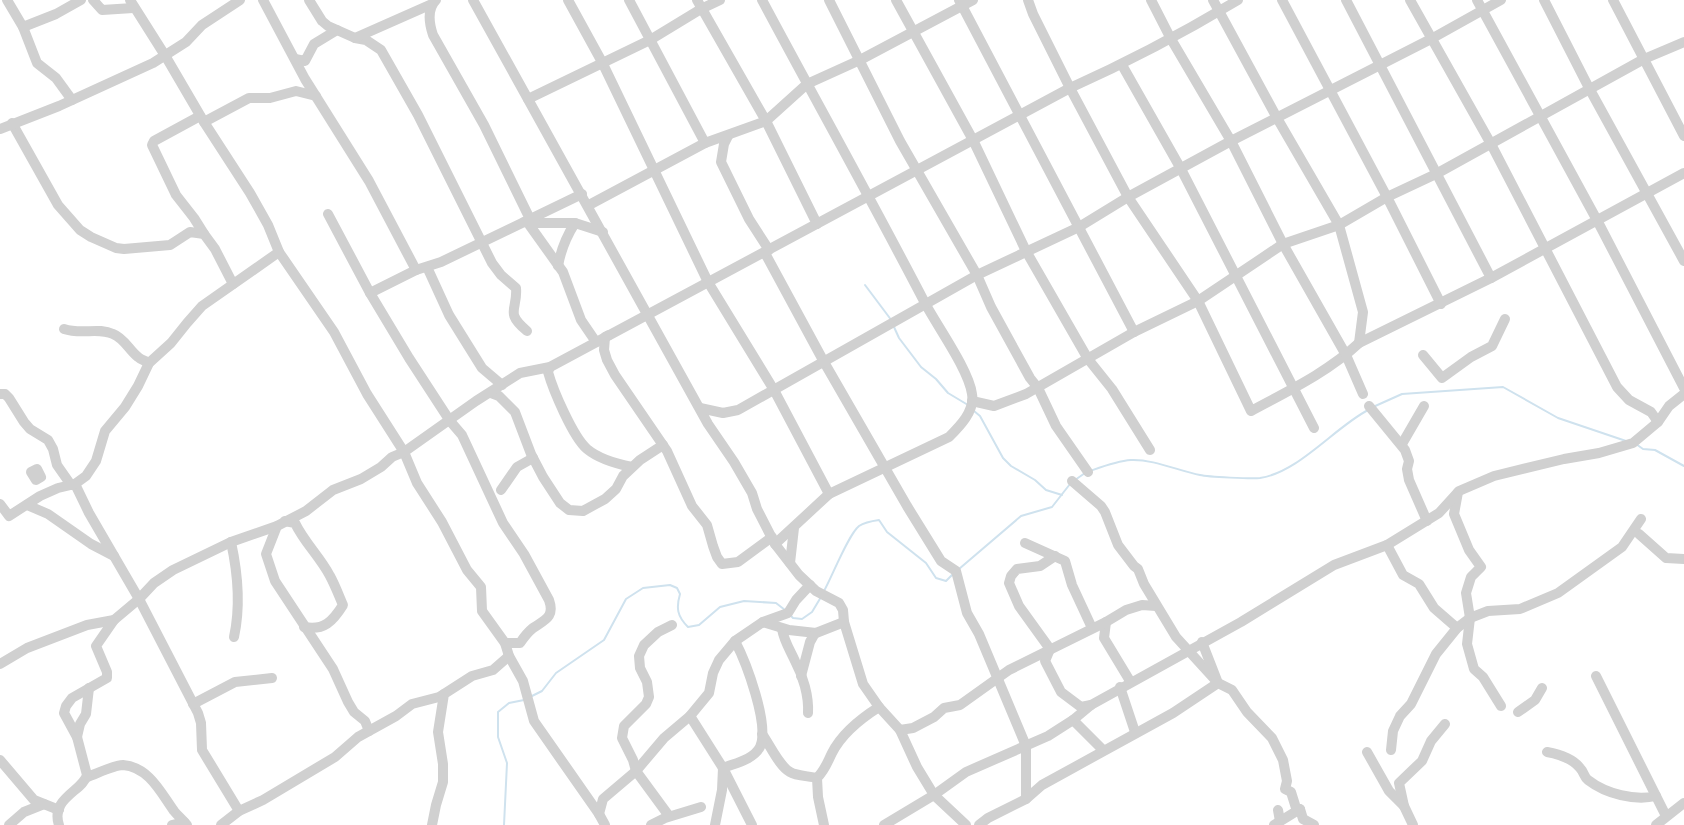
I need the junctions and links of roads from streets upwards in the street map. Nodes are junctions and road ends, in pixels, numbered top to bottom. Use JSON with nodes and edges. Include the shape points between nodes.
{"nodes":[{"id":1,"x":7,"y":0,"type":"edge"},
{"id":2,"x":81,"y":0,"type":"edge"},
{"id":3,"x":93,"y":0,"type":"edge"},
{"id":4,"x":240,"y":0,"type":"edge"},
{"id":5,"x":263,"y":0,"type":"edge"},
{"id":6,"x":309,"y":0,"type":"edge"},
{"id":7,"x":474,"y":0,"type":"edge"},
{"id":8,"x":568,"y":0,"type":"edge"},
{"id":9,"x":630,"y":0,"type":"edge"},
{"id":10,"x":720,"y":0,"type":"edge"},
{"id":11,"x":762,"y":0,"type":"edge"},
{"id":12,"x":829,"y":0,"type":"edge"},
{"id":13,"x":896,"y":0,"type":"edge"},
{"id":14,"x":972,"y":0,"type":"edge"},
{"id":15,"x":1028,"y":0,"type":"edge"},
{"id":16,"x":1151,"y":0,"type":"edge"},
{"id":17,"x":1213,"y":0,"type":"edge"},
{"id":18,"x":1238,"y":0,"type":"edge"},
{"id":19,"x":1282,"y":0,"type":"edge"},
{"id":20,"x":1346,"y":0,"type":"edge"},
{"id":21,"x":1410,"y":0,"type":"edge"},
{"id":22,"x":1477,"y":0,"type":"edge"},
{"id":23,"x":1502,"y":0,"type":"edge"},
{"id":24,"x":1544,"y":0,"type":"edge"},
{"id":25,"x":1613,"y":0,"type":"edge"},
{"id":26,"x":434,"y":2,"type":"edge"},
{"id":27,"x":960,"y":3,"type":"edge"},
{"id":28,"x":131,"y":4,"type":"edge"},
{"id":29,"x":699,"y":4,"type":"edge"},
{"id":30,"x":1482,"y":10,"type":"junction"},
{"id":31,"x":1220,"y":11,"type":"junction"},
{"id":32,"x":23,"y":27,"type":"junction"},
{"id":33,"x":337,"y":30,"type":"junction"},
{"id":34,"x":914,"y":31,"type":"junction"},
{"id":35,"x":355,"y":38,"type":"junction"},
{"id":36,"x":1171,"y":39,"type":"junction"},
{"id":37,"x":1430,"y":39,"type":"junction"},
{"id":38,"x":650,"y":40,"type":"junction"},
{"id":39,"x":1684,"y":42,"type":"edge"},
{"id":40,"x":166,"y":57,"type":"junction"},
{"id":41,"x":295,"y":59,"type":"junction"},
{"id":42,"x":1644,"y":59,"type":"junction"},
{"id":43,"x":860,"y":60,"type":"junction"},
{"id":44,"x":602,"y":62,"type":"junction"},
{"id":45,"x":1122,"y":65,"type":"junction"},
{"id":46,"x":1380,"y":65,"type":"junction"},
{"id":47,"x":807,"y":84,"type":"junction"},
{"id":48,"x":1070,"y":88,"type":"junction"},
{"id":49,"x":1589,"y":88,"type":"junction"},
{"id":50,"x":1330,"y":89,"type":"junction"},
{"id":51,"x":316,"y":96,"type":"junction"},
{"id":52,"x":528,"y":99,"type":"junction"},
{"id":53,"x":72,"y":100,"type":"junction"},
{"id":54,"x":1539,"y":115,"type":"junction"},
{"id":55,"x":1018,"y":116,"type":"junction"},
{"id":56,"x":1277,"y":118,"type":"junction"},
{"id":57,"x":202,"y":119,"type":"junction"},
{"id":58,"x":766,"y":121,"type":"junction"},
{"id":59,"x":12,"y":123,"type":"junction"},
{"id":60,"x":0,"y":129,"type":"edge"},
{"id":61,"x":728,"y":136,"type":"junction"},
{"id":62,"x":1684,"y":136,"type":"edge"},
{"id":63,"x":973,"y":140,"type":"junction"},
{"id":64,"x":1231,"y":141,"type":"junction"},
{"id":65,"x":705,"y":143,"type":"junction"},
{"id":66,"x":1491,"y":144,"type":"junction"},
{"id":67,"x":1181,"y":169,"type":"junction"},
{"id":68,"x":654,"y":170,"type":"junction"},
{"id":69,"x":918,"y":170,"type":"junction"},
{"id":70,"x":1436,"y":174,"type":"junction"},
{"id":71,"x":1684,"y":174,"type":"edge"},
{"id":72,"x":582,"y":194,"type":"junction"},
{"id":73,"x":1646,"y":194,"type":"junction"},
{"id":74,"x":869,"y":196,"type":"junction"},
{"id":75,"x":1387,"y":196,"type":"junction"},
{"id":76,"x":1128,"y":197,"type":"junction"},
{"id":77,"x":589,"y":205,"type":"junction"},
{"id":78,"x":328,"y":214,"type":"dead end"},
{"id":79,"x":527,"y":222,"type":"junction"},
{"id":80,"x":1598,"y":222,"type":"junction"},
{"id":81,"x":575,"y":223,"type":"junction"},
{"id":82,"x":817,"y":224,"type":"junction"},
{"id":83,"x":1339,"y":225,"type":"junction"},
{"id":84,"x":1079,"y":227,"type":"junction"},
{"id":85,"x":603,"y":232,"type":"junction"},
{"id":86,"x":204,"y":234,"type":"junction"},
{"id":87,"x":481,"y":242,"type":"junction"},
{"id":88,"x":1284,"y":244,"type":"junction"},
{"id":89,"x":1544,"y":250,"type":"junction"},
{"id":90,"x":1026,"y":251,"type":"junction"},
{"id":91,"x":279,"y":252,"type":"junction"},
{"id":92,"x":767,"y":252,"type":"junction"},
{"id":93,"x":1684,"y":261,"type":"edge"},
{"id":94,"x":558,"y":266,"type":"junction"},
{"id":95,"x":427,"y":267,"type":"junction"},
{"id":96,"x":416,"y":270,"type":"junction"},
{"id":97,"x":977,"y":275,"type":"junction"},
{"id":98,"x":1237,"y":276,"type":"junction"},
{"id":99,"x":1491,"y":278,"type":"junction"},
{"id":100,"x":708,"y":282,"type":"junction"},
{"id":101,"x":233,"y":284,"type":"junction"},
{"id":102,"x":370,"y":293,"type":"junction"},
{"id":103,"x":1198,"y":301,"type":"junction"},
{"id":104,"x":926,"y":304,"type":"junction"},
{"id":105,"x":1441,"y":304,"type":"junction"},
{"id":106,"x":648,"y":314,"type":"junction"},
{"id":107,"x":1505,"y":318,"type":"dead end"},
{"id":108,"x":64,"y":329,"type":"dead end"},
{"id":109,"x":527,"y":331,"type":"dead end"},
{"id":110,"x":614,"y":332,"type":"junction"},
{"id":111,"x":1134,"y":332,"type":"junction"},
{"id":112,"x":596,"y":342,"type":"junction"},
{"id":113,"x":1359,"y":343,"type":"junction"},
{"id":114,"x":1346,"y":355,"type":"junction"},
{"id":115,"x":1423,"y":355,"type":"dead end"},
{"id":116,"x":1088,"y":359,"type":"junction"},
{"id":117,"x":824,"y":362,"type":"junction"},
{"id":118,"x":149,"y":363,"type":"junction"},
{"id":119,"x":550,"y":367,"type":"junction"},
{"id":120,"x":502,"y":385,"type":"junction"},
{"id":121,"x":1038,"y":388,"type":"junction"},
{"id":122,"x":1294,"y":388,"type":"junction"},
{"id":123,"x":1684,"y":388,"type":"edge"},
{"id":124,"x":774,"y":390,"type":"junction"},
{"id":125,"x":491,"y":393,"type":"junction"},
{"id":126,"x":0,"y":394,"type":"edge"},
{"id":127,"x":1363,"y":394,"type":"dead end"},
{"id":128,"x":1684,"y":394,"type":"edge"},
{"id":129,"x":972,"y":401,"type":"junction"},
{"id":130,"x":1369,"y":406,"type":"dead end"},
{"id":131,"x":1424,"y":406,"type":"dead end"},
{"id":132,"x":700,"y":408,"type":"junction"},
{"id":133,"x":450,"y":421,"type":"junction"},
{"id":134,"x":1658,"y":422,"type":"junction"},
{"id":135,"x":1314,"y":428,"type":"dead end"},
{"id":136,"x":1402,"y":444,"type":"junction"},
{"id":137,"x":663,"y":445,"type":"junction"},
{"id":138,"x":1150,"y":450,"type":"dead end"},
{"id":139,"x":404,"y":452,"type":"junction"},
{"id":140,"x":533,"y":458,"type":"junction"},
{"id":141,"x":632,"y":467,"type":"junction"},
{"id":142,"x":885,"y":468,"type":"junction"},
{"id":143,"x":1088,"y":472,"type":"dead end"},
{"id":144,"x":1072,"y":482,"type":"dead end"},
{"id":145,"x":73,"y":484,"type":"junction"},
{"id":146,"x":500,"y":490,"type":"dead end"},
{"id":147,"x":1459,"y":491,"type":"junction"},
{"id":148,"x":829,"y":494,"type":"junction"},
{"id":149,"x":0,"y":504,"type":"edge"},
{"id":150,"x":27,"y":505,"type":"junction"},
{"id":151,"x":4,"y":519,"type":"edge"},
{"id":152,"x":1641,"y":519,"type":"dead end"},
{"id":153,"x":1427,"y":521,"type":"junction"},
{"id":154,"x":281,"y":524,"type":"junction"},
{"id":155,"x":794,"y":528,"type":"junction"},
{"id":156,"x":1639,"y":534,"type":"dead end"},
{"id":157,"x":773,"y":541,"type":"junction"},
{"id":158,"x":231,"y":542,"type":"junction"},
{"id":159,"x":1025,"y":543,"type":"dead end"},
{"id":160,"x":1387,"y":545,"type":"junction"},
{"id":161,"x":114,"y":556,"type":"junction"},
{"id":162,"x":1055,"y":556,"type":"junction"},
{"id":163,"x":1684,"y":559,"type":"edge"},
{"id":164,"x":790,"y":563,"type":"junction"},
{"id":165,"x":810,"y":585,"type":"junction"},
{"id":166,"x":139,"y":600,"type":"junction"},
{"id":167,"x":1156,"y":606,"type":"junction"},
{"id":168,"x":1470,"y":618,"type":"junction"},
{"id":169,"x":114,"y":620,"type":"junction"},
{"id":170,"x":763,"y":622,"type":"junction"},
{"id":171,"x":844,"y":622,"type":"junction"},
{"id":172,"x":1106,"y":622,"type":"junction"},
{"id":173,"x":672,"y":624,"type":"dead end"},
{"id":174,"x":304,"y":626,"type":"junction"},
{"id":175,"x":1092,"y":628,"type":"junction"},
{"id":176,"x":1457,"y":628,"type":"junction"},
{"id":177,"x":782,"y":629,"type":"junction"},
{"id":178,"x":815,"y":633,"type":"junction"},
{"id":179,"x":234,"y":637,"type":"dead end"},
{"id":180,"x":735,"y":641,"type":"junction"},
{"id":181,"x":1202,"y":642,"type":"junction"},
{"id":182,"x":505,"y":643,"type":"junction"},
{"id":183,"x":1050,"y":649,"type":"junction"},
{"id":184,"x":1188,"y":650,"type":"junction"},
{"id":185,"x":509,"y":656,"type":"junction"},
{"id":186,"x":0,"y":664,"type":"edge"},
{"id":187,"x":801,"y":676,"type":"junction"},
{"id":188,"x":1596,"y":676,"type":"dead end"},
{"id":189,"x":996,"y":677,"type":"junction"},
{"id":190,"x":272,"y":678,"type":"dead end"},
{"id":191,"x":1130,"y":682,"type":"junction"},
{"id":192,"x":1218,"y":683,"type":"junction"},
{"id":193,"x":1120,"y":687,"type":"junction"},
{"id":194,"x":89,"y":688,"type":"junction"},
{"id":195,"x":1542,"y":688,"type":"dead end"},
{"id":196,"x":444,"y":694,"type":"junction"},
{"id":197,"x":193,"y":704,"type":"junction"},
{"id":198,"x":1090,"y":704,"type":"junction"},
{"id":199,"x":1501,"y":706,"type":"dead end"},
{"id":200,"x":879,"y":707,"type":"junction"},
{"id":201,"x":1518,"y":712,"type":"dead end"},
{"id":202,"x":808,"y":713,"type":"dead end"},
{"id":203,"x":690,"y":716,"type":"junction"},
{"id":204,"x":1073,"y":720,"type":"junction"},
{"id":205,"x":1445,"y":724,"type":"dead end"},
{"id":206,"x":900,"y":730,"type":"junction"},
{"id":207,"x":369,"y":731,"type":"junction"},
{"id":208,"x":1135,"y":732,"type":"junction"},
{"id":209,"x":762,"y":734,"type":"junction"},
{"id":210,"x":77,"y":737,"type":"junction"},
{"id":211,"x":1026,"y":746,"type":"junction"},
{"id":212,"x":1103,"y":750,"type":"junction"},
{"id":213,"x":1391,"y":750,"type":"dead end"},
{"id":214,"x":1367,"y":752,"type":"dead end"},
{"id":215,"x":1547,"y":752,"type":"dead end"},
{"id":216,"x":0,"y":760,"type":"edge"},
{"id":217,"x":723,"y":768,"type":"junction"},
{"id":218,"x":636,"y":771,"type":"junction"},
{"id":219,"x":87,"y":777,"type":"junction"},
{"id":220,"x":817,"y":778,"type":"junction"},
{"id":221,"x":934,"y":795,"type":"junction"},
{"id":222,"x":1656,"y":796,"type":"junction"},
{"id":223,"x":1026,"y":799,"type":"junction"},
{"id":224,"x":1684,"y":803,"type":"edge"},
{"id":225,"x":44,"y":804,"type":"junction"},
{"id":226,"x":1404,"y":806,"type":"junction"},
{"id":227,"x":701,"y":807,"type":"dead end"},
{"id":228,"x":1300,"y":809,"type":"junction"},
{"id":229,"x":59,"y":810,"type":"junction"},
{"id":230,"x":1278,"y":810,"type":"dead end"},
{"id":231,"x":239,"y":811,"type":"junction"},
{"id":232,"x":600,"y":814,"type":"junction"},
{"id":233,"x":669,"y":816,"type":"junction"},
{"id":234,"x":1666,"y":816,"type":"junction"},
{"id":235,"x":897,"y":822,"type":"edge"},
{"id":236,"x":185,"y":823,"type":"edge"},
{"id":237,"x":1277,"y":823,"type":"edge"},
{"id":238,"x":9,"y":825,"type":"edge"},
{"id":239,"x":59,"y":825,"type":"edge"},
{"id":240,"x":172,"y":825,"type":"edge"},
{"id":241,"x":221,"y":825,"type":"edge"},
{"id":242,"x":432,"y":825,"type":"edge"},
{"id":243,"x":605,"y":825,"type":"edge"},
{"id":244,"x":652,"y":825,"type":"edge"},
{"id":245,"x":714,"y":825,"type":"edge"},
{"id":246,"x":752,"y":825,"type":"edge"},
{"id":247,"x":824,"y":825,"type":"edge"},
{"id":248,"x":884,"y":825,"type":"edge"},
{"id":249,"x":966,"y":825,"type":"edge"},
{"id":250,"x":979,"y":825,"type":"edge"},
{"id":251,"x":1314,"y":825,"type":"edge"},
{"id":252,"x":1413,"y":825,"type":"edge"},
{"id":253,"x":1656,"y":825,"type":"edge"}],
"edges":[{"from":1,"to":32,"type":"street"},
{"from":2,"to":32,"type":"street","via":[[56,14]]},
{"from":3,"to":28,"type":"street","via":[[102,10]]},
{"from":4,"to":40,"type":"street","via":[[202,25],[186,42]]},
{"from":5,"to":41,"type":"street"},
{"from":6,"to":33,"type":"street","via":[[322,21]]},
{"from":7,"to":52,"type":"street"},
{"from":8,"to":44,"type":"street"},
{"from":9,"to":38,"type":"street"},
{"from":10,"to":29,"type":"street"},
{"from":11,"to":47,"type":"street"},
{"from":12,"to":43,"type":"street"},
{"from":13,"to":34,"type":"street"},
{"from":14,"to":27,"type":"street"},
{"from":15,"to":48,"type":"street"},
{"from":16,"to":36,"type":"street"},
{"from":17,"to":31,"type":"street"},
{"from":18,"to":31,"type":"street"},
{"from":19,"to":50,"type":"street"},
{"from":20,"to":46,"type":"street"},
{"from":21,"to":37,"type":"street"},
{"from":22,"to":30,"type":"street"},
{"from":23,"to":30,"type":"street"},
{"from":24,"to":49,"type":"street"},
{"from":25,"to":42,"type":"street"},
{"from":26,"to":35,"type":"street"},
{"from":26,"to":79,"type":"street","via":[[429,23],[433,34],[484,125]]},
{"from":27,"to":34,"type":"street"},
{"from":27,"to":55,"type":"street"},
{"from":28,"to":40,"type":"street"},
{"from":29,"to":38,"type":"street"},
{"from":29,"to":58,"type":"street"},
{"from":30,"to":37,"type":"street"},
{"from":30,"to":54,"type":"street"},
{"from":31,"to":36,"type":"street"},
{"from":31,"to":56,"type":"street"},
{"from":32,"to":53,"type":"street","via":[[36,64],[56,78]]},
{"from":33,"to":35,"type":"street"},
{"from":33,"to":41,"type":"street","via":[[314,44],[305,61]]},
{"from":34,"to":43,"type":"street"},
{"from":34,"to":63,"type":"street"},
{"from":35,"to":87,"type":"street","via":[[366,40],[381,50],[418,115]]},
{"from":36,"to":45,"type":"street"},
{"from":36,"to":64,"type":"street"},
{"from":37,"to":46,"type":"street"},
{"from":37,"to":66,"type":"street"},
{"from":38,"to":44,"type":"street"},
{"from":38,"to":65,"type":"street"},
{"from":39,"to":42,"type":"street"},
{"from":40,"to":53,"type":"street"},
{"from":40,"to":57,"type":"street"},
{"from":41,"to":51,"type":"street"},
{"from":42,"to":49,"type":"street"},
{"from":42,"to":62,"type":"street"},
{"from":43,"to":47,"type":"street"},
{"from":43,"to":69,"type":"street","via":[[900,141]]},
{"from":44,"to":52,"type":"street"},
{"from":44,"to":68,"type":"street"},
{"from":45,"to":48,"type":"street"},
{"from":45,"to":67,"type":"street"},
{"from":46,"to":50,"type":"street"},
{"from":46,"to":70,"type":"street"},
{"from":47,"to":58,"type":"street"},
{"from":47,"to":74,"type":"street"},
{"from":48,"to":55,"type":"street"},
{"from":48,"to":76,"type":"street"},
{"from":49,"to":54,"type":"street"},
{"from":49,"to":73,"type":"street"},
{"from":50,"to":56,"type":"street"},
{"from":50,"to":75,"type":"street"},
{"from":51,"to":57,"type":"street","via":[[296,91],[270,98],[249,98]]},
{"from":51,"to":96,"type":"street","via":[[369,181]]},
{"from":52,"to":72,"type":"street"},
{"from":53,"to":59,"type":"street"},
{"from":54,"to":66,"type":"street"},
{"from":54,"to":80,"type":"street"},
{"from":55,"to":63,"type":"street"},
{"from":55,"to":84,"type":"street"},
{"from":56,"to":64,"type":"street"},
{"from":56,"to":83,"type":"street"},
{"from":57,"to":86,"type":"street","via":[[154,141],[152,145],[176,195]]},
{"from":57,"to":91,"type":"street","via":[[250,193],[268,225]]},
{"from":58,"to":61,"type":"street"},
{"from":58,"to":82,"type":"street"},
{"from":59,"to":60,"type":"street"},
{"from":59,"to":86,"type":"street","via":[[58,204],[80,230],[91,237],[124,249],[170,245],[190,232]]},
{"from":61,"to":65,"type":"street"},
{"from":61,"to":92,"type":"street","via":[[721,162]]},
{"from":63,"to":69,"type":"street"},
{"from":63,"to":90,"type":"street"},
{"from":64,"to":67,"type":"street"},
{"from":64,"to":88,"type":"street"},
{"from":65,"to":68,"type":"street"},
{"from":66,"to":70,"type":"street"},
{"from":66,"to":89,"type":"street"},
{"from":67,"to":76,"type":"street"},
{"from":67,"to":98,"type":"street"},
{"from":68,"to":77,"type":"street"},
{"from":68,"to":100,"type":"street"},
{"from":69,"to":74,"type":"street"},
{"from":69,"to":97,"type":"street"},
{"from":70,"to":75,"type":"street"},
{"from":70,"to":99,"type":"street"},
{"from":71,"to":73,"type":"street"},
{"from":72,"to":77,"type":"street"},
{"from":72,"to":79,"type":"street"},
{"from":73,"to":80,"type":"street"},
{"from":73,"to":93,"type":"street"},
{"from":74,"to":82,"type":"street"},
{"from":74,"to":104,"type":"street"},
{"from":75,"to":83,"type":"street"},
{"from":75,"to":105,"type":"street"},
{"from":76,"to":84,"type":"street"},
{"from":76,"to":103,"type":"street"},
{"from":77,"to":85,"type":"street"},
{"from":78,"to":102,"type":"street"},
{"from":79,"to":81,"type":"street"},
{"from":79,"to":87,"type":"street"},
{"from":79,"to":94,"type":"street"},
{"from":80,"to":89,"type":"street"},
{"from":80,"to":123,"type":"street"},
{"from":81,"to":85,"type":"street"},
{"from":81,"to":94,"type":"street","via":[[561,250]]},
{"from":82,"to":92,"type":"street"},
{"from":83,"to":88,"type":"street"},
{"from":83,"to":113,"type":"street","via":[[1363,312]]},
{"from":84,"to":90,"type":"street"},
{"from":84,"to":111,"type":"street"},
{"from":85,"to":106,"type":"street"},
{"from":86,"to":101,"type":"street","via":[[215,248]]},
{"from":87,"to":95,"type":"street"},
{"from":87,"to":109,"type":"street","via":[[501,275],[516,288],[514,318]]},
{"from":88,"to":98,"type":"street"},
{"from":88,"to":114,"type":"street"},
{"from":89,"to":99,"type":"street"},
{"from":89,"to":134,"type":"street","via":[[1616,388],[1629,400],[1651,412]]},
{"from":90,"to":97,"type":"street"},
{"from":90,"to":116,"type":"street"},
{"from":91,"to":101,"type":"street"},
{"from":91,"to":139,"type":"street","via":[[334,332],[367,394]]},
{"from":92,"to":100,"type":"street"},
{"from":92,"to":117,"type":"street"},
{"from":94,"to":112,"type":"street","via":[[569,285],[580,320]]},
{"from":95,"to":96,"type":"street"},
{"from":95,"to":120,"type":"street","via":[[449,315],[482,368]]},
{"from":96,"to":102,"type":"street"},
{"from":97,"to":104,"type":"street"},
{"from":97,"to":121,"type":"street","via":[[1010,341]]},
{"from":98,"to":103,"type":"street"},
{"from":98,"to":122,"type":"street"},
{"from":99,"to":105,"type":"street"},
{"from":100,"to":106,"type":"street"},
{"from":100,"to":124,"type":"street"},
{"from":101,"to":118,"type":"street","via":[[202,306],[171,343]]},
{"from":102,"to":133,"type":"street"},
{"from":103,"to":111,"type":"street"},
{"from":103,"to":122,"type":"street","via":[[1251,411]]},
{"from":104,"to":117,"type":"street"},
{"from":104,"to":129,"type":"street","via":[[960,363],[972,394]]},
{"from":105,"to":113,"type":"street"},
{"from":106,"to":110,"type":"street"},
{"from":106,"to":132,"type":"street"},
{"from":107,"to":115,"type":"street","via":[[1492,346],[1471,357],[1442,378]]},
{"from":108,"to":118,"type":"street","via":[[81,333],[104,331],[115,334],[139,358]]},
{"from":110,"to":112,"type":"street"},
{"from":110,"to":137,"type":"street","via":[[605,337],[604,350],[607,360]]},
{"from":111,"to":116,"type":"street"},
{"from":112,"to":119,"type":"street"},
{"from":113,"to":114,"type":"street"},
{"from":114,"to":122,"type":"street"},
{"from":114,"to":127,"type":"street"},
{"from":116,"to":121,"type":"street"},
{"from":116,"to":138,"type":"street","via":[[1112,389]]},
{"from":117,"to":124,"type":"street"},
{"from":117,"to":142,"type":"street"},
{"from":118,"to":145,"type":"street","via":[[125,407],[105,431],[92,469],[81,481]]},
{"from":119,"to":120,"type":"street","via":[[520,373]]},
{"from":119,"to":141,"type":"street","via":[[548,372],[553,390],[586,448],[605,460]]},
{"from":120,"to":125,"type":"street"},
{"from":121,"to":129,"type":"street","via":[[994,406]]},
{"from":121,"to":143,"type":"street","via":[[1056,426]]},
{"from":122,"to":135,"type":"street"},
{"from":124,"to":132,"type":"street","via":[[738,410],[723,412]]},
{"from":124,"to":148,"type":"street"},
{"from":125,"to":133,"type":"street"},
{"from":125,"to":140,"type":"street","via":[[499,396],[515,412]]},
{"from":126,"to":145,"type":"street","via":[[5,394],[9,398],[30,429],[48,440],[57,464]]},
{"from":128,"to":134,"type":"street","via":[[1669,406]]},
{"from":129,"to":142,"type":"street","via":[[971,408],[959,427],[949,437]]},
{"from":130,"to":136,"type":"street","via":[[1394,439]]},
{"from":131,"to":136,"type":"street"},
{"from":132,"to":157,"type":"street","via":[[752,493]]},
{"from":133,"to":139,"type":"street"},
{"from":133,"to":182,"type":"street","via":[[462,435],[503,522],[535,572],[552,607],[547,620],[527,633],[520,643]]},
{"from":134,"to":147,"type":"street","via":[[1632,442],[1599,453],[1494,476]]},
{"from":136,"to":153,"type":"street","via":[[1408,456],[1409,480]]},
{"from":137,"to":141,"type":"street"},
{"from":137,"to":157,"type":"street","via":[[692,506],[707,525],[715,552],[722,564],[738,562]]},
{"from":139,"to":154,"type":"street","via":[[392,457],[361,479],[333,490],[306,511]]},
{"from":139,"to":182,"type":"street","via":[[417,483],[442,522],[467,570],[480,587],[482,611]]},
{"from":140,"to":141,"type":"street","via":[[560,503],[576,512],[605,500]]},
{"from":140,"to":146,"type":"street","via":[[516,467]]},
{"from":142,"to":148,"type":"street"},
{"from":142,"to":189,"type":"street","via":[[941,561],[956,571],[967,614],[979,634]]},
{"from":144,"to":167,"type":"street","via":[[1101,506],[1118,545],[1138,569]]},
{"from":145,"to":150,"type":"street","via":[[46,494]]},
{"from":145,"to":161,"type":"street"},
{"from":147,"to":153,"type":"street","via":[[1439,513]]},
{"from":147,"to":168,"type":"street","via":[[1454,514],[1469,550],[1482,567],[1471,577],[1466,593]]},
{"from":148,"to":155,"type":"street"},
{"from":149,"to":151,"type":"street"},
{"from":150,"to":151,"type":"street"},
{"from":150,"to":161,"type":"street","via":[[48,514],[91,544]]},
{"from":152,"to":168,"type":"street","via":[[1622,548],[1558,593],[1520,608],[1488,611]]},
{"from":153,"to":160,"type":"street"},
{"from":154,"to":158,"type":"street"},
{"from":154,"to":174,"type":"street","via":[[266,554],[275,581]]},
{"from":154,"to":174,"type":"street","via":[[294,523],[330,576],[343,605],[327,624],[314,629]]},
{"from":155,"to":157,"type":"street"},
{"from":155,"to":164,"type":"street"},
{"from":156,"to":163,"type":"street","via":[[1666,558]]},
{"from":157,"to":164,"type":"street"},
{"from":158,"to":166,"type":"street","via":[[174,570],[154,583]]},
{"from":158,"to":179,"type":"street","via":[[239,595]]},
{"from":159,"to":162,"type":"street"},
{"from":160,"to":176,"type":"street","via":[[1403,575],[1419,584],[1434,608]]},
{"from":160,"to":181,"type":"street","via":[[1334,566],[1241,622]]},
{"from":161,"to":166,"type":"street"},
{"from":162,"to":175,"type":"street","via":[[1067,564],[1072,585]]},
{"from":162,"to":183,"type":"street","via":[[1040,566],[1017,569],[1009,583],[1019,606]]},
{"from":164,"to":165,"type":"street"},
{"from":165,"to":170,"type":"street","via":[[788,613]]},
{"from":165,"to":171,"type":"street","via":[[822,595],[839,603]]},
{"from":166,"to":169,"type":"street"},
{"from":166,"to":197,"type":"street"},
{"from":167,"to":172,"type":"street","via":[[1136,606]]},
{"from":167,"to":184,"type":"street","via":[[1176,637]]},
{"from":168,"to":176,"type":"street"},
{"from":168,"to":199,"type":"street","via":[[1467,644],[1474,670]]},
{"from":169,"to":186,"type":"street","via":[[80,628],[27,648]]},
{"from":169,"to":194,"type":"street","via":[[96,646],[108,676]]},
{"from":170,"to":177,"type":"street"},
{"from":170,"to":180,"type":"street"},
{"from":171,"to":178,"type":"street"},
{"from":171,"to":200,"type":"street","via":[[863,684]]},
{"from":172,"to":175,"type":"street"},
{"from":172,"to":191,"type":"street","via":[[1104,638]]},
{"from":173,"to":218,"type":"street","via":[[644,645],[639,656],[649,697],[646,704],[624,726],[622,738]]},
{"from":174,"to":207,"type":"street","via":[[333,669],[354,712],[365,721]]},
{"from":175,"to":183,"type":"street"},
{"from":176,"to":213,"type":"street","via":[[1436,654],[1410,704],[1400,716],[1393,731]]},
{"from":177,"to":178,"type":"street"},
{"from":177,"to":187,"type":"street","via":[[783,638]]},
{"from":178,"to":187,"type":"street"},
{"from":180,"to":203,"type":"street","via":[[718,660],[709,693]]},
{"from":180,"to":209,"type":"street","via":[[746,661],[759,710]]},
{"from":181,"to":184,"type":"street"},
{"from":181,"to":192,"type":"street"},
{"from":182,"to":185,"type":"street"},
{"from":183,"to":189,"type":"street"},
{"from":183,"to":198,"type":"street","via":[[1046,661],[1061,692],[1081,707]]},
{"from":184,"to":191,"type":"street"},
{"from":184,"to":192,"type":"street"},
{"from":185,"to":196,"type":"street","via":[[493,670],[472,676]]},
{"from":185,"to":232,"type":"street","via":[[523,681],[534,721]]},
{"from":187,"to":202,"type":"street"},
{"from":188,"to":222,"type":"street"},
{"from":189,"to":206,"type":"street","via":[[960,705],[944,708],[934,717],[913,728]]},
{"from":189,"to":211,"type":"street"},
{"from":190,"to":197,"type":"street","via":[[235,682]]},
{"from":191,"to":193,"type":"street"},
{"from":192,"to":208,"type":"street","via":[[1173,713]]},
{"from":192,"to":228,"type":"street","via":[[1232,690],[1247,712],[1272,738],[1283,760],[1287,781],[1285,789],[1291,792],[1296,808]]},
{"from":193,"to":198,"type":"street"},
{"from":193,"to":208,"type":"street"},
{"from":194,"to":210,"type":"street","via":[[86,714]]},
{"from":194,"to":210,"type":"street","via":[[72,698],[64,713]]},
{"from":195,"to":201,"type":"street","via":[[1535,700]]},
{"from":196,"to":207,"type":"street","via":[[412,704]]},
{"from":196,"to":242,"type":"street","via":[[438,732],[443,782]]},
{"from":197,"to":231,"type":"street","via":[[201,723],[202,750]]},
{"from":198,"to":204,"type":"street"},
{"from":200,"to":206,"type":"street"},
{"from":200,"to":220,"type":"street","via":[[854,724]]},
{"from":203,"to":217,"type":"street"},
{"from":203,"to":218,"type":"street","via":[[664,738]]},
{"from":204,"to":211,"type":"street"},
{"from":204,"to":212,"type":"street"},
{"from":205,"to":226,"type":"street","via":[[1430,741],[1422,761],[1399,783]]},
{"from":206,"to":221,"type":"street","via":[[917,767]]},
{"from":207,"to":231,"type":"street","via":[[335,757],[263,800]]},
{"from":208,"to":212,"type":"street"},
{"from":209,"to":217,"type":"street","via":[[760,748],[744,761]]},
{"from":209,"to":220,"type":"street","via":[[772,746],[777,759],[790,772]]},
{"from":210,"to":219,"type":"street"},
{"from":211,"to":221,"type":"street","via":[[966,772]]},
{"from":211,"to":223,"type":"street"},
{"from":212,"to":223,"type":"street","via":[[1042,785]]},
{"from":214,"to":226,"type":"street","via":[[1389,791]]},
{"from":215,"to":222,"type":"street","via":[[1559,754],[1580,767],[1587,780],[1604,790],[1634,797]]},
{"from":216,"to":225,"type":"street","via":[[34,800]]},
{"from":217,"to":245,"type":"street","via":[[722,790]]},
{"from":217,"to":246,"type":"street"},
{"from":218,"to":232,"type":"street","via":[[604,799]]},
{"from":218,"to":233,"type":"street"},
{"from":219,"to":229,"type":"street","via":[[68,795]]},
{"from":219,"to":236,"type":"street","via":[[122,765],[136,769],[164,794],[174,812]]},
{"from":220,"to":247,"type":"street"},
{"from":221,"to":235,"type":"street"},
{"from":221,"to":249,"type":"street"},
{"from":222,"to":234,"type":"street"},
{"from":223,"to":250,"type":"street"},
{"from":224,"to":234,"type":"street"},
{"from":225,"to":229,"type":"street"},
{"from":225,"to":238,"type":"street","via":[[24,812]]},
{"from":226,"to":252,"type":"street"},
{"from":227,"to":233,"type":"street"},
{"from":228,"to":237,"type":"street"},
{"from":228,"to":251,"type":"street","via":[[1303,819]]},
{"from":229,"to":239,"type":"street"},
{"from":230,"to":237,"type":"street"},
{"from":231,"to":241,"type":"street"},
{"from":232,"to":243,"type":"street"},
{"from":233,"to":244,"type":"street"},
{"from":234,"to":253,"type":"street"},
{"from":235,"to":248,"type":"street"},
{"from":236,"to":240,"type":"street"}]}
